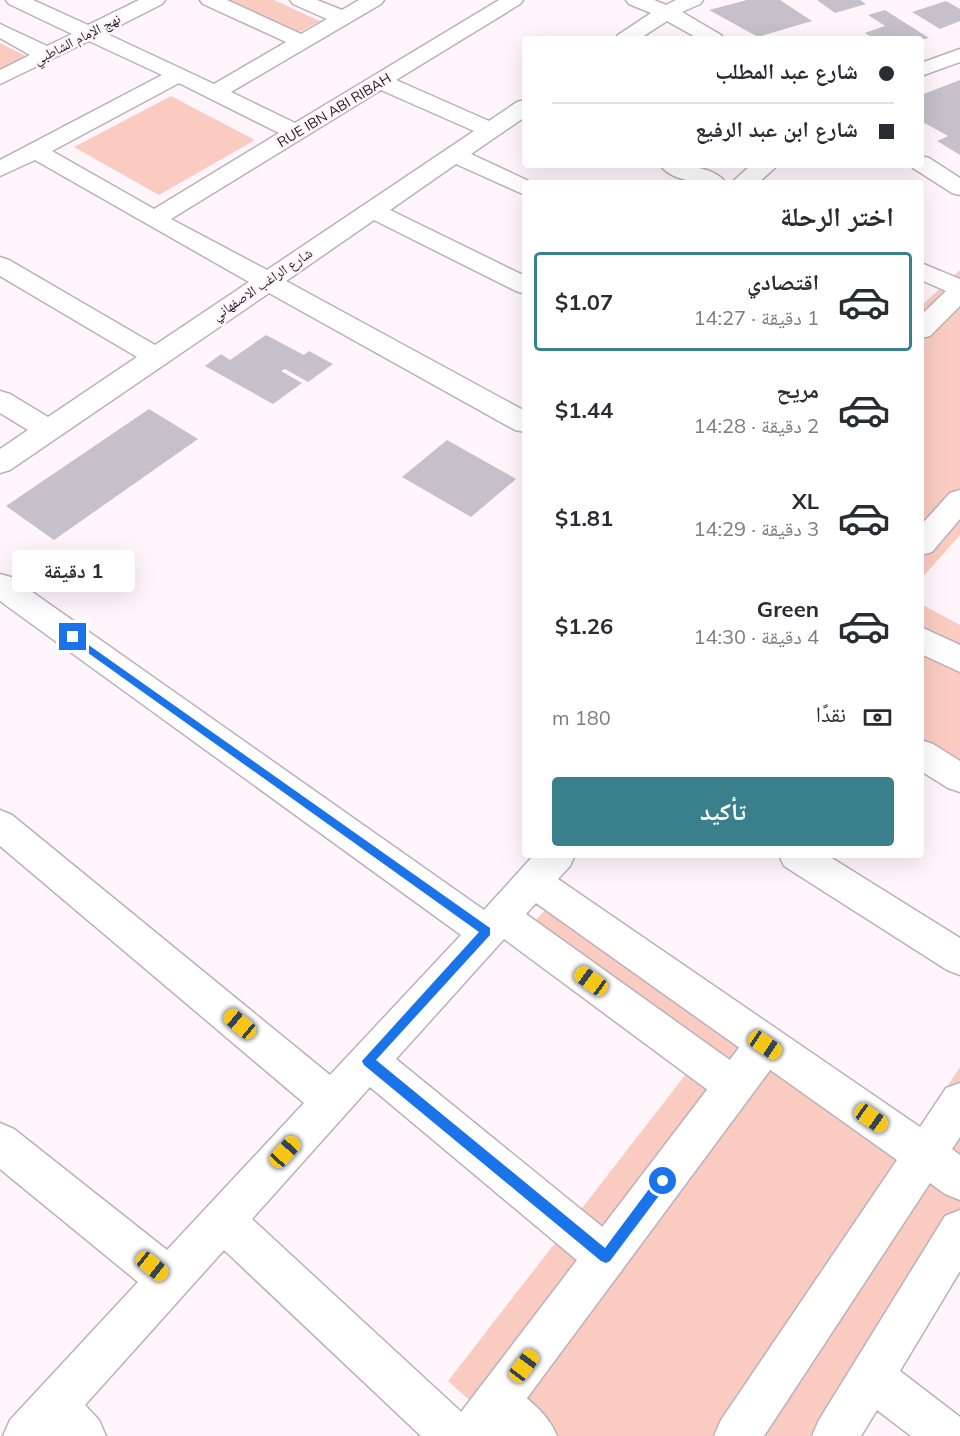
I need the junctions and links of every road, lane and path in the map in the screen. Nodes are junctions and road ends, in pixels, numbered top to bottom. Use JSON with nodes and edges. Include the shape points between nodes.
{"nodes":[{"id":1,"x":155,"y":0,"type":"edge"},
{"id":2,"x":210,"y":0,"type":"edge"},
{"id":3,"x":300,"y":0,"type":"edge"},
{"id":4,"x":374,"y":0,"type":"edge"},
{"id":5,"x":473,"y":0,"type":"edge"},
{"id":6,"x":636,"y":0,"type":"edge"},
{"id":7,"x":693,"y":0,"type":"edge"},
{"id":8,"x":20,"y":1,"type":"edge"},
{"id":9,"x":505,"y":5,"type":"edge"},
{"id":10,"x":666,"y":12,"type":"junction"},
{"id":11,"x":343,"y":18,"type":"junction"},
{"id":12,"x":0,"y":30,"type":"edge"},
{"id":13,"x":87,"y":33,"type":"junction"},
{"id":14,"x":630,"y":36,"type":"edge"},
{"id":15,"x":709,"y":36,"type":"edge"},
{"id":16,"x":302,"y":42,"type":"junction"},
{"id":17,"x":47,"y":54,"type":"junction"},
{"id":18,"x":960,"y":55,"type":"edge"},
{"id":19,"x":924,"y":69,"type":"edge"},
{"id":20,"x":179,"y":75,"type":"junction"},
{"id":21,"x":0,"y":78,"type":"edge"},
{"id":22,"x":380,"y":81,"type":"junction"},
{"id":23,"x":213,"y":93,"type":"junction"},
{"id":24,"x":522,"y":109,"type":"edge"},
{"id":25,"x":491,"y":130,"type":"junction"},
{"id":26,"x":297,"y":133,"type":"junction"},
{"id":27,"x":35,"y":150,"type":"junction"},
{"id":28,"x":454,"y":154,"type":"junction"},
{"id":29,"x":924,"y":165,"type":"edge"},
{"id":30,"x":679,"y":168,"type":"edge"},
{"id":31,"x":762,"y":168,"type":"edge"},
{"id":32,"x":921,"y":168,"type":"edge"},
{"id":33,"x":0,"y":169,"type":"edge"},
{"id":34,"x":707,"y":180,"type":"edge"},
{"id":35,"x":747,"y":180,"type":"edge"},
{"id":36,"x":910,"y":180,"type":"edge"},
{"id":37,"x":522,"y":187,"type":"edge"},
{"id":38,"x":960,"y":188,"type":"edge"},
{"id":39,"x":372,"y":210,"type":"junction"},
{"id":40,"x":154,"y":219,"type":"junction"},
{"id":41,"x":0,"y":265,"type":"edge"},
{"id":42,"x":924,"y":272,"type":"edge"},
{"id":43,"x":267,"y":281,"type":"junction"},
{"id":44,"x":522,"y":285,"type":"edge"},
{"id":45,"x":960,"y":290,"type":"edge"},
{"id":46,"x":924,"y":327,"type":"edge"},
{"id":47,"x":156,"y":357,"type":"junction"},
{"id":48,"x":0,"y":400,"type":"edge"},
{"id":49,"x":522,"y":421,"type":"edge"},
{"id":50,"x":48,"y":430,"type":"junction"},
{"id":51,"x":0,"y":462,"type":"edge"},
{"id":52,"x":960,"y":500,"type":"edge"},
{"id":53,"x":924,"y":541,"type":"edge"},
{"id":54,"x":6,"y":597,"type":"edge"},
{"id":55,"x":924,"y":641,"type":"edge"},
{"id":56,"x":960,"y":660,"type":"edge"},
{"id":57,"x":924,"y":756,"type":"edge"},
{"id":58,"x":960,"y":778,"type":"edge"},
{"id":59,"x":0,"y":825,"type":"edge"},
{"id":60,"x":802,"y":858,"type":"edge"},
{"id":61,"x":545,"y":868,"type":"edge"},
{"id":62,"x":494,"y":924,"type":"junction"},
{"id":63,"x":960,"y":958,"type":"edge"},
{"id":64,"x":765,"y":1045,"type":"junction"},
{"id":65,"x":368,"y":1061,"type":"junction"},
{"id":66,"x":734,"y":1086,"type":"junction"},
{"id":67,"x":332,"y":1101,"type":"junction"},
{"id":68,"x":960,"y":1102,"type":"edge"},
{"id":69,"x":0,"y":1143,"type":"edge"},
{"id":70,"x":924,"y":1155,"type":"junction"},
{"id":71,"x":960,"y":1179,"type":"edge"},
{"id":72,"x":223,"y":1220,"type":"junction"},
{"id":73,"x":960,"y":1231,"type":"edge"},
{"id":74,"x":606,"y":1257,"type":"junction"},
{"id":75,"x":169,"y":1279,"type":"junction"},
{"id":76,"x":871,"y":1377,"type":"junction"},
{"id":77,"x":484,"y":1420,"type":"edge"},
{"id":78,"x":54,"y":1426,"type":"edge"},
{"id":79,"x":454,"y":1436,"type":"edge"},
{"id":80,"x":534,"y":1436,"type":"edge"},
{"id":81,"x":737,"y":1436,"type":"edge"},
{"id":82,"x":835,"y":1436,"type":"edge"},
{"id":83,"x":948,"y":1436,"type":"edge"}],
"edges":[{"from":1,"to":13,"type":"street","name":"نهج الإمام الشاطبي"},
{"from":2,"to":16,"type":"street"},
{"from":3,"to":11,"type":"street"},
{"from":4,"to":11,"type":"street"},
{"from":5,"to":9,"type":"street"},
{"from":6,"to":10,"type":"street"},
{"from":7,"to":10,"type":"street"},
{"from":8,"to":13,"type":"street"},
{"from":9,"to":22,"type":"street","name":"RUE IBN ABI RIBAH"},
{"from":10,"to":14,"type":"street"},
{"from":10,"to":15,"type":"street"},
{"from":11,"to":16,"type":"street"},
{"from":12,"to":17,"type":"street"},
{"from":13,"to":17,"type":"street","name":"نهج الإمام الشاطبي"},
{"from":13,"to":20,"type":"street"},
{"from":16,"to":23,"type":"street"},
{"from":17,"to":21,"type":"street","name":"نهج الإمام الشاطبي"},
{"from":18,"to":19,"type":"street"},
{"from":20,"to":23,"type":"street"},
{"from":20,"to":27,"type":"street"},
{"from":22,"to":25,"type":"street"},
{"from":22,"to":26,"type":"street","name":"RUE IBN ABI RIBAH"},
{"from":23,"to":26,"type":"street"},
{"from":24,"to":25,"type":"street","name":"شارع الراغب الاصفهاني"},
{"from":25,"to":28,"type":"street","name":"شارع الراغب الاصفهاني"},
{"from":26,"to":40,"type":"street","name":"RUE IBN ABI RIBAH"},
{"from":27,"to":33,"type":"street"},
{"from":27,"to":40,"type":"street"},
{"from":28,"to":37,"type":"street"},
{"from":28,"to":39,"type":"street","name":"شارع الراغب الاصفهاني"},
{"from":29,"to":38,"type":"street"},
{"from":30,"to":34,"type":"street"},
{"from":31,"to":35,"type":"street"},
{"from":32,"to":36,"type":"street"},
{"from":39,"to":43,"type":"street","name":"شارع الراغب الاصفهاني"},
{"from":39,"to":44,"type":"street"},
{"from":40,"to":43,"type":"street"},
{"from":41,"to":47,"type":"street"},
{"from":42,"to":45,"type":"street"},
{"from":43,"to":47,"type":"street","name":"شارع الراغب الاصفهاني"},
{"from":43,"to":49,"type":"street"},
{"from":45,"to":46,"type":"street"},
{"from":47,"to":50,"type":"street","name":"شارع الراغب الاصفهاني"},
{"from":48,"to":50,"type":"street"},
{"from":50,"to":51,"type":"street","name":"شارع الراغب الاصفهاني"},
{"from":52,"to":53,"type":"street"},
{"from":54,"to":62,"type":"street"},
{"from":55,"to":56,"type":"street"},
{"from":57,"to":58,"type":"street"},
{"from":59,"to":67,"type":"street"},
{"from":60,"to":63,"type":"street"},
{"from":61,"to":62,"type":"street"},
{"from":61,"to":64,"type":"street"},
{"from":62,"to":65,"type":"street"},
{"from":62,"to":66,"type":"street"},
{"from":64,"to":66,"type":"street"},
{"from":64,"to":70,"type":"street"},
{"from":65,"to":67,"type":"street"},
{"from":65,"to":74,"type":"street"},
{"from":66,"to":74,"type":"street"},
{"from":67,"to":72,"type":"street"},
{"from":68,"to":70,"type":"street"},
{"from":69,"to":75,"type":"street"},
{"from":70,"to":71,"type":"street"},
{"from":70,"to":81,"type":"street"},
{"from":72,"to":75,"type":"street"},
{"from":72,"to":79,"type":"street"},
{"from":73,"to":76,"type":"street"},
{"from":74,"to":77,"type":"street"},
{"from":75,"to":78,"type":"street"},
{"from":76,"to":82,"type":"street"},
{"from":76,"to":83,"type":"street"},
{"from":77,"to":80,"type":"street"}]}
